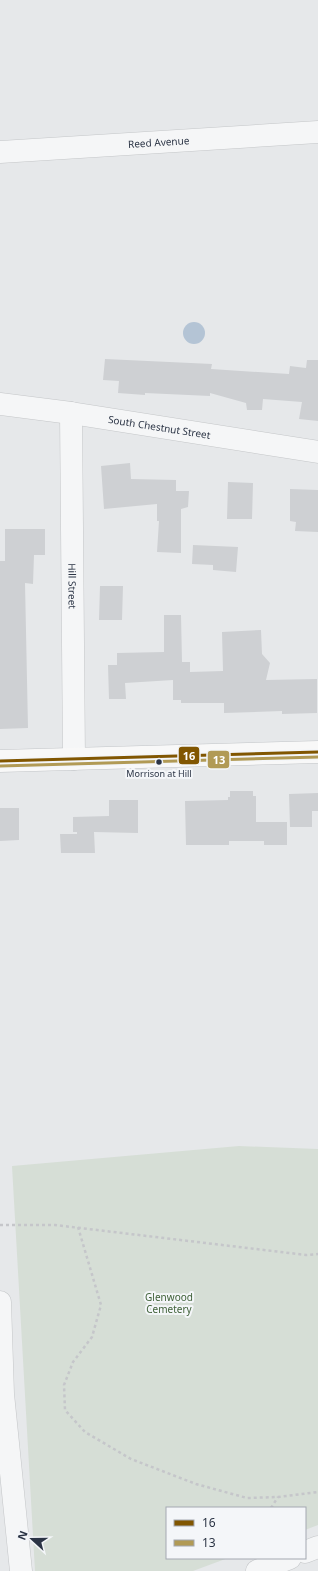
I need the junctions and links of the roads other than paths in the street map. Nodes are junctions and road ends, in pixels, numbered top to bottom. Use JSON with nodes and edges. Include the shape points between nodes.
{"nodes":[{"id":1,"x":318,"y":132,"type":"edge"},
{"id":2,"x":0,"y":152,"type":"edge"},
{"id":3,"x":0,"y":404,"type":"edge"},
{"id":4,"x":71,"y":413,"type":"junction"},
{"id":5,"x":318,"y":452,"type":"edge"},
{"id":6,"x":318,"y":752,"type":"edge"},
{"id":7,"x":74,"y":759,"type":"junction"},
{"id":8,"x":0,"y":760,"type":"edge"},
{"id":9,"x":0,"y":1302,"type":"edge"},
{"id":10,"x":6,"y":1485,"type":"edge"},
{"id":11,"x":318,"y":1547,"type":"edge"},
{"id":12,"x":306,"y":1552,"type":"edge"},
{"id":13,"x":287,"y":1559,"type":"edge"},
{"id":14,"x":21,"y":1571,"type":"edge"},
{"id":15,"x":257,"y":1571,"type":"edge"}],
"edges":[{"from":1,"to":2,"type":"street","name":"Reed Avenue"},
{"from":3,"to":4,"type":"street","name":"South Chestnut Street"},
{"from":4,"to":5,"type":"street","name":"South Chestnut Street"},
{"from":4,"to":7,"type":"street","name":"Hill Street"},
{"from":6,"to":7,"type":"main road"},
{"from":7,"to":8,"type":"main road"},
{"from":9,"to":10,"type":"street"},
{"from":10,"to":14,"type":"street"},
{"from":11,"to":12,"type":"street"},
{"from":13,"to":15,"type":"street"}]}
